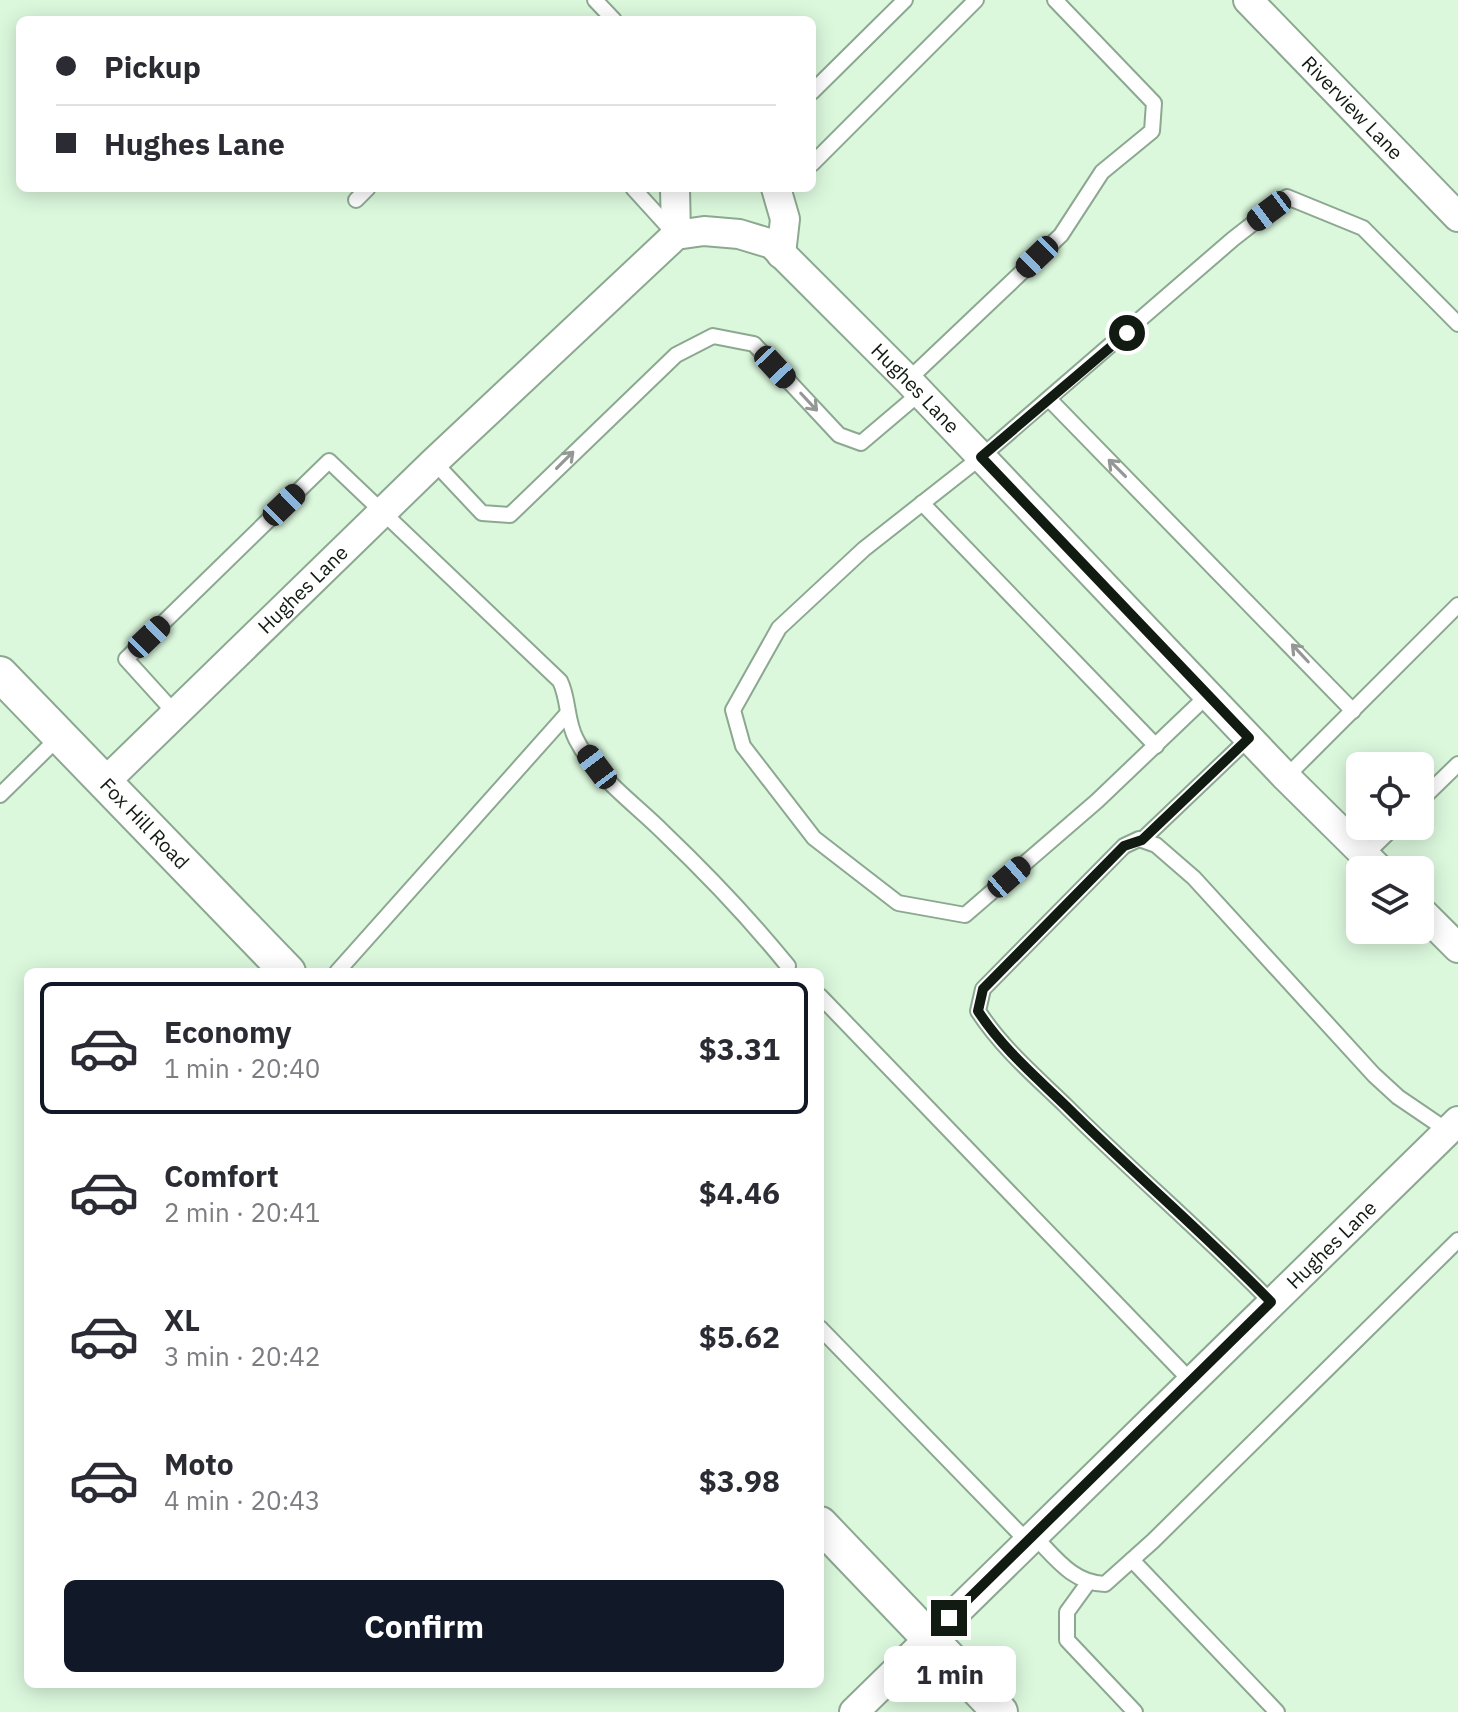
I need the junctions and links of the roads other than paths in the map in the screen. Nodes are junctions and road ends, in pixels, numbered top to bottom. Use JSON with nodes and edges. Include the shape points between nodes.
{"nodes":[{"id":1,"x":595,"y":0,"type":"edge"},
{"id":2,"x":905,"y":0,"type":"edge"},
{"id":3,"x":976,"y":0,"type":"edge"},
{"id":4,"x":1055,"y":0,"type":"edge"},
{"id":5,"x":1248,"y":0,"type":"edge"},
{"id":6,"x":610,"y":16,"type":"edge"},
{"id":7,"x":816,"y":88,"type":"edge"},
{"id":8,"x":816,"y":160,"type":"edge"},
{"id":9,"x":364,"y":192,"type":"edge"},
{"id":10,"x":637,"y":192,"type":"edge"},
{"id":11,"x":675,"y":192,"type":"edge"},
{"id":12,"x":781,"y":192,"type":"edge"},
{"id":13,"x":356,"y":200,"type":"dead end"},
{"id":14,"x":1458,"y":217,"type":"edge"},
{"id":15,"x":676,"y":235,"type":"junction"},
{"id":16,"x":781,"y":254,"type":"junction"},
{"id":17,"x":1458,"y":324,"type":"edge"},
{"id":18,"x":914,"y":387,"type":"junction"},
{"id":19,"x":1049,"y":399,"type":"junction"},
{"id":20,"x":981,"y":457,"type":"junction"},
{"id":21,"x":434,"y":462,"type":"junction"},
{"id":22,"x":922,"y":503,"type":"junction"},
{"id":23,"x":382,"y":512,"type":"junction"},
{"id":24,"x":1458,"y":605,"type":"edge"},
{"id":25,"x":0,"y":674,"type":"edge"},
{"id":26,"x":1208,"y":695,"type":"junction"},
{"id":27,"x":1353,"y":711,"type":"junction"},
{"id":28,"x":174,"y":712,"type":"junction"},
{"id":29,"x":567,"y":714,"type":"junction"},
{"id":30,"x":60,"y":736,"type":"junction"},
{"id":31,"x":1249,"y":738,"type":"junction"},
{"id":32,"x":1156,"y":746,"type":"junction"},
{"id":33,"x":1458,"y":764,"type":"edge"},
{"id":34,"x":1286,"y":777,"type":"junction"},
{"id":35,"x":105,"y":782,"type":"junction"},
{"id":36,"x":1434,"y":787,"type":"edge"},
{"id":37,"x":0,"y":795,"type":"edge"},
{"id":38,"x":1142,"y":840,"type":"junction"},
{"id":39,"x":1365,"y":856,"type":"edge"},
{"id":40,"x":1434,"y":924,"type":"edge"},
{"id":41,"x":1458,"y":948,"type":"edge"},
{"id":42,"x":284,"y":968,"type":"edge"},
{"id":43,"x":341,"y":968,"type":"edge"},
{"id":44,"x":791,"y":968,"type":"edge"},
{"id":45,"x":824,"y":1000,"type":"edge"},
{"id":46,"x":1453,"y":1126,"type":"edge"},
{"id":47,"x":1458,"y":1240,"type":"edge"},
{"id":48,"x":1271,"y":1302,"type":"junction"},
{"id":49,"x":824,"y":1332,"type":"edge"},
{"id":50,"x":1190,"y":1380,"type":"junction"},
{"id":51,"x":824,"y":1528,"type":"edge"},
{"id":52,"x":1030,"y":1538,"type":"junction"},
{"id":53,"x":1132,"y":1560,"type":"junction"},
{"id":54,"x":1088,"y":1583,"type":"junction"},
{"id":55,"x":929,"y":1638,"type":"junction"},
{"id":56,"x":854,"y":1712,"type":"edge"},
{"id":57,"x":1000,"y":1712,"type":"edge"},
{"id":58,"x":1135,"y":1712,"type":"edge"},
{"id":59,"x":1277,"y":1712,"type":"edge"}],
"edges":[{"from":1,"to":6,"type":"lane"},
{"from":2,"to":7,"type":"lane"},
{"from":3,"to":8,"type":"lane"},
{"from":4,"to":18,"type":"lane","via":[[1154,103],[1152,131],[1102,172],[1061,235]]},
{"from":5,"to":14,"type":"street","name":"Riverview Lane"},
{"from":9,"to":13,"type":"lane"},
{"from":10,"to":15,"type":"lane"},
{"from":11,"to":15,"type":"street"},
{"from":12,"to":16,"type":"street"},
{"from":15,"to":16,"type":"street","name":"Hughes Lane","via":[[739,234],[772,244]]},
{"from":15,"to":21,"type":"street","name":"Hughes Lane"},
{"from":16,"to":18,"type":"street","name":"Hughes Lane"},
{"from":17,"to":19,"type":"lane","via":[[1363,228],[1287,197]]},
{"from":18,"to":20,"type":"street","name":"Hughes Lane"},
{"from":21,"to":18,"type":"lane","one_way":true,"via":[[482,513],[510,515],[676,355],[713,336],[754,344],[839,435],[861,443]]},
{"from":19,"to":20,"type":"lane"},
{"from":27,"to":19,"type":"lane","one_way":true},
{"from":20,"to":22,"type":"lane"},
{"from":20,"to":26,"type":"street","name":"Hughes Lane"},
{"from":21,"to":23,"type":"street","name":"Hughes Lane"},
{"from":22,"to":32,"type":"lane"},
{"from":22,"to":32,"type":"lane","via":[[779,628],[733,710],[743,746],[814,838],[898,903],[965,915]]},
{"from":23,"to":28,"type":"street","name":"Hughes Lane"},
{"from":23,"to":28,"type":"lane","via":[[329,461],[126,659]]},
{"from":23,"to":29,"type":"lane","via":[[560,681],[567,694]]},
{"from":24,"to":27,"type":"lane"},
{"from":25,"to":30,"type":"street","name":"Fox Hill Road"},
{"from":26,"to":31,"type":"street","name":"Hughes Lane"},
{"from":26,"to":32,"type":"lane"},
{"from":27,"to":34,"type":"lane"},
{"from":28,"to":35,"type":"street","name":"Hughes Lane"},
{"from":29,"to":43,"type":"lane"},
{"from":29,"to":44,"type":"lane","via":[[576,740],[597,767],[734,901]]},
{"from":30,"to":35,"type":"street","name":"Fox Hill Road"},
{"from":30,"to":37,"type":"lane"},
{"from":31,"to":34,"type":"street","name":"Hughes Lane"},
{"from":31,"to":38,"type":"lane"},
{"from":33,"to":36,"type":"lane"},
{"from":34,"to":39,"type":"street","name":"Hughes Lane"},
{"from":35,"to":42,"type":"street","name":"Fox Hill Road"},
{"from":38,"to":46,"type":"lane","via":[[1156,845],[1194,878],[1374,1075],[1398,1097]]},
{"from":38,"to":48,"type":"lane","via":[[1124,846],[983,989],[978,1011],[994,1036]]},
{"from":40,"to":41,"type":"street"},
{"from":45,"to":50,"type":"lane"},
{"from":46,"to":48,"type":"street","name":"Hughes Lane"},
{"from":47,"to":53,"type":"lane"},
{"from":48,"to":50,"type":"street","name":"Hughes Lane"},
{"from":49,"to":52,"type":"lane"},
{"from":50,"to":52,"type":"street","name":"Hughes Lane"},
{"from":51,"to":55,"type":"street"},
{"from":52,"to":54,"type":"lane"},
{"from":52,"to":55,"type":"street","name":"Hughes Lane"},
{"from":53,"to":54,"type":"lane","via":[[1105,1584]]},
{"from":53,"to":59,"type":"lane"},
{"from":54,"to":58,"type":"lane","via":[[1067,1612],[1067,1640]]},
{"from":55,"to":56,"type":"street","name":"Hughes Lane"},
{"from":55,"to":57,"type":"street"}]}
